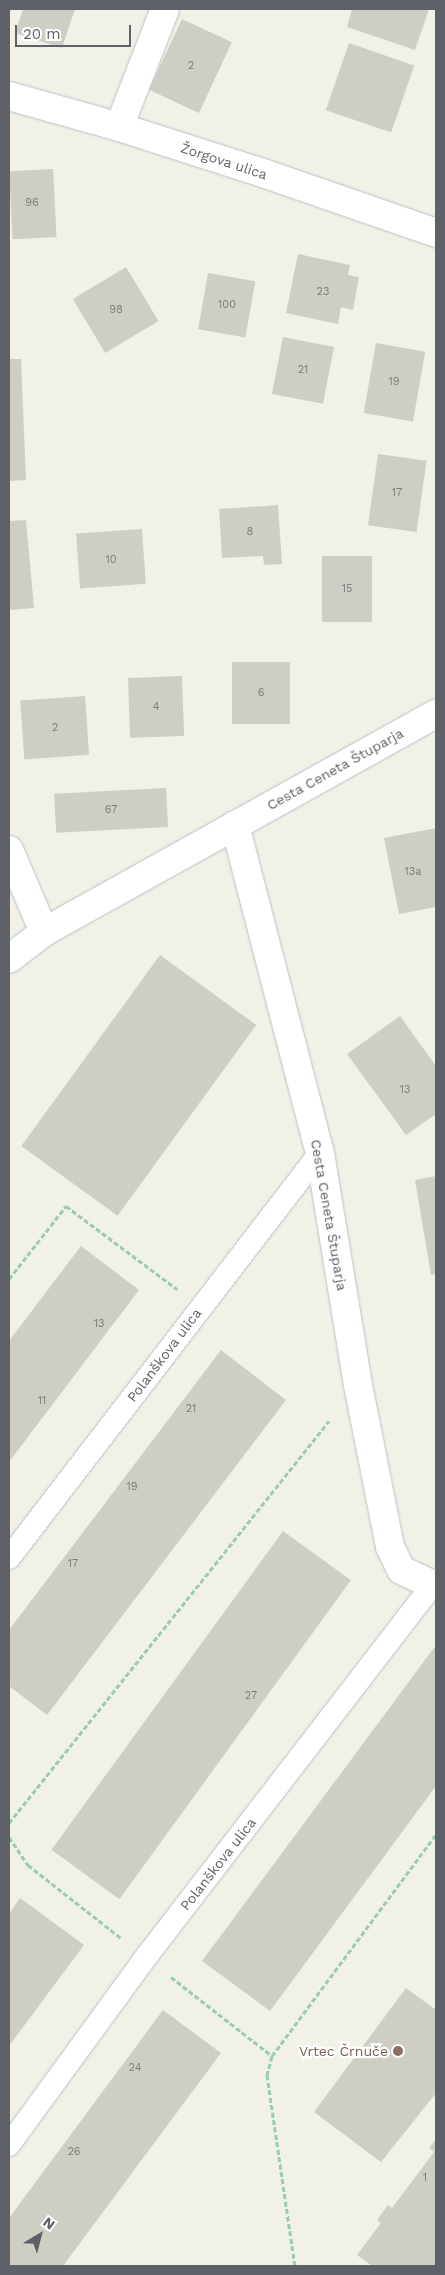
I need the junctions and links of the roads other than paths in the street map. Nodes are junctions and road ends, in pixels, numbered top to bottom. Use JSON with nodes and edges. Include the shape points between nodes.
{"nodes":[{"id":1,"x":165,"y":9,"type":"edge"},
{"id":2,"x":9,"y":96,"type":"edge"},
{"id":3,"x":119,"y":127,"type":"junction"},
{"id":4,"x":436,"y":233,"type":"edge"},
{"id":5,"x":436,"y":714,"type":"edge"},
{"id":6,"x":235,"y":825,"type":"junction"},
{"id":7,"x":9,"y":850,"type":"edge"},
{"id":8,"x":44,"y":932,"type":"junction"},
{"id":9,"x":9,"y":959,"type":"edge"},
{"id":10,"x":320,"y":1153,"type":"junction"},
{"id":11,"x":9,"y":1558,"type":"edge"},
{"id":12,"x":434,"y":1586,"type":"edge"},
{"id":13,"x":9,"y":2145,"type":"edge"}],
"edges":[{"from":1,"to":3,"type":"street"},
{"from":2,"to":3,"type":"street","name":"Žorgova ulica"},
{"from":3,"to":4,"type":"street","name":"Žorgova ulica"},
{"from":5,"to":6,"type":"street","name":"Cesta Ceneta Štuparja"},
{"from":6,"to":8,"type":"street","name":"Cesta Ceneta Štuparja"},
{"from":6,"to":10,"type":"street","name":"Cesta Ceneta Štuparja"},
{"from":7,"to":8,"type":"street"},
{"from":8,"to":9,"type":"street","name":"Cesta Ceneta Štuparja"},
{"from":10,"to":11,"type":"lane","name":"Polanškova ulica"},
{"from":10,"to":12,"type":"street","name":"Cesta Ceneta Štuparja","via":[[358,1385],[390,1548],[401,1570]]},
{"from":12,"to":13,"type":"lane","name":"Polanškova ulica","via":[[146,1957]]}]}
